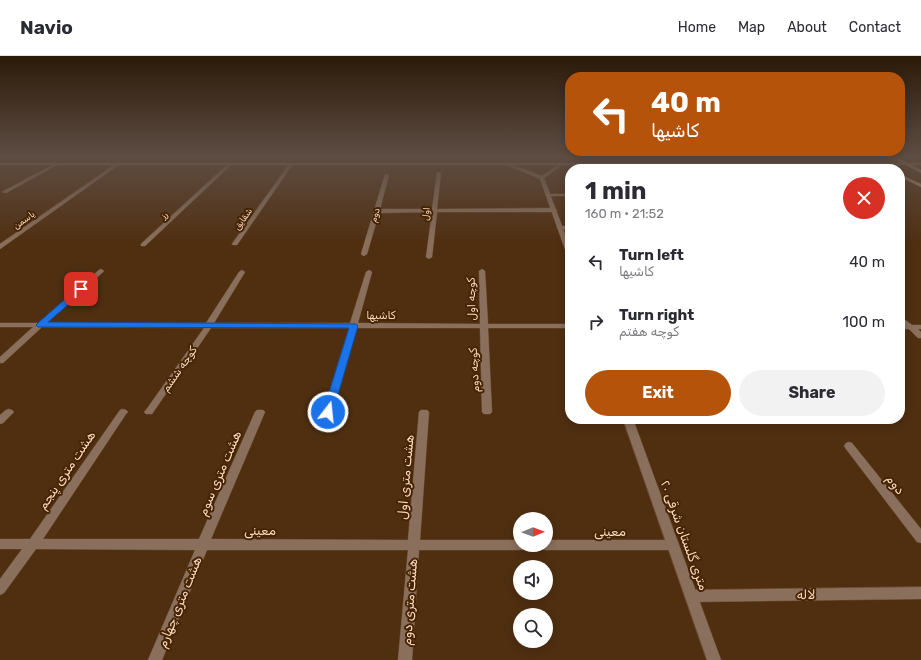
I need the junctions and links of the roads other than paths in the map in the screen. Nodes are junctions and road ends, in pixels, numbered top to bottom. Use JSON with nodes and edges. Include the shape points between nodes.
{"nodes":[{"id":1,"x":17,"y":185,"type":"edge"},
{"id":2,"x":88,"y":185,"type":"edge"},
{"id":3,"x":207,"y":185,"type":"edge"},
{"id":4,"x":276,"y":185,"type":"edge"},
{"id":5,"x":384,"y":185,"type":"edge"},
{"id":6,"x":438,"y":185,"type":"edge"},
{"id":7,"x":545,"y":185,"type":"edge"},
{"id":8,"x":4,"y":192,"type":"dead end"},
{"id":9,"x":548,"y":195,"type":"junction"},
{"id":10,"x":565,"y":195,"type":"edge"},
{"id":11,"x":554,"y":210,"type":"junction"},
{"id":12,"x":377,"y":211,"type":"junction"},
{"id":13,"x":435,"y":211,"type":"junction"},
{"id":14,"x":560,"y":228,"type":"junction"},
{"id":15,"x":565,"y":228,"type":"edge"},
{"id":16,"x":565,"y":242,"type":"edge"},
{"id":17,"x":235,"y":244,"type":"dead end"},
{"id":18,"x":143,"y":245,"type":"dead end"},
{"id":19,"x":0,"y":247,"type":"edge"},
{"id":20,"x":364,"y":254,"type":"dead end"},
{"id":21,"x":430,"y":257,"type":"dead end"},
{"id":22,"x":101,"y":272,"type":"dead end"},
{"id":23,"x":242,"y":272,"type":"dead end"},
{"id":24,"x":369,"y":272,"type":"dead end"},
{"id":25,"x":482,"y":272,"type":"dead end"},
{"id":26,"x":905,"y":322,"type":"edge"},
{"id":27,"x":0,"y":325,"type":"edge"},
{"id":28,"x":40,"y":325,"type":"junction"},
{"id":29,"x":209,"y":325,"type":"junction"},
{"id":30,"x":354,"y":326,"type":"junction"},
{"id":31,"x":483,"y":326,"type":"junction"},
{"id":32,"x":565,"y":326,"type":"edge"},
{"id":33,"x":905,"y":327,"type":"edge"},
{"id":34,"x":911,"y":327,"type":"junction"},
{"id":35,"x":921,"y":328,"type":"edge"},
{"id":36,"x":921,"y":336,"type":"edge"},
{"id":37,"x":0,"y":361,"type":"edge"},
{"id":38,"x":9,"y":412,"type":"dead end"},
{"id":39,"x":122,"y":412,"type":"dead end"},
{"id":40,"x":149,"y":412,"type":"dead end"},
{"id":41,"x":260,"y":412,"type":"dead end"},
{"id":42,"x":328,"y":412,"type":"dead end"},
{"id":43,"x":424,"y":412,"type":"dead end"},
{"id":44,"x":487,"y":412,"type":"dead end"},
{"id":45,"x":0,"y":421,"type":"edge"},
{"id":46,"x":630,"y":424,"type":"edge"},
{"id":47,"x":849,"y":446,"type":"dead end"},
{"id":48,"x":921,"y":538,"type":"edge"},
{"id":49,"x":0,"y":544,"type":"edge"},
{"id":50,"x":33,"y":544,"type":"junction"},
{"id":51,"x":203,"y":544,"type":"junction"},
{"id":52,"x":413,"y":544,"type":"junction"},
{"id":53,"x":513,"y":545,"type":"edge"},
{"id":54,"x":553,"y":545,"type":"edge"},
{"id":55,"x":673,"y":545,"type":"junction"},
{"id":56,"x":0,"y":589,"type":"edge"},
{"id":57,"x":921,"y":593,"type":"edge"},
{"id":58,"x":691,"y":596,"type":"junction"},
{"id":59,"x":155,"y":660,"type":"edge"},
{"id":60,"x":405,"y":660,"type":"edge"},
{"id":61,"x":714,"y":660,"type":"edge"}],
"edges":[{"from":1,"to":8,"type":"street"},
{"from":2,"to":19,"type":"street","name":"یاسمن"},
{"from":3,"to":18,"type":"street","name":"رز"},
{"from":4,"to":17,"type":"street","name":"شقایق"},
{"from":5,"to":12,"type":"street","name":"دوم"},
{"from":6,"to":13,"type":"street","name":"اول"},
{"from":7,"to":9,"type":"street"},
{"from":9,"to":10,"type":"street"},
{"from":9,"to":11,"type":"street"},
{"from":11,"to":13,"type":"street"},
{"from":11,"to":14,"type":"street"},
{"from":12,"to":13,"type":"street"},
{"from":12,"to":20,"type":"street","name":"دوم"},
{"from":13,"to":21,"type":"street","name":"اول"},
{"from":14,"to":15,"type":"street"},
{"from":14,"to":16,"type":"street"},
{"from":22,"to":28,"type":"street"},
{"from":23,"to":29,"type":"street","name":"کوچه ششم"},
{"from":24,"to":30,"type":"street"},
{"from":25,"to":31,"type":"street","name":"کوچه اول"},
{"from":26,"to":34,"type":"street"},
{"from":27,"to":28,"type":"street","name":"کاشیها"},
{"from":28,"to":29,"type":"street","name":"کاشیها"},
{"from":28,"to":37,"type":"street"},
{"from":29,"to":30,"type":"street","name":"کاشیها"},
{"from":29,"to":40,"type":"street","name":"کوچه ششم"},
{"from":30,"to":31,"type":"street","name":"کاشیها"},
{"from":30,"to":42,"type":"street"},
{"from":31,"to":32,"type":"street","name":"کاشیها"},
{"from":31,"to":44,"type":"street","name":"کوچه دوم"},
{"from":33,"to":34,"type":"street"},
{"from":34,"to":35,"type":"street"},
{"from":34,"to":36,"type":"street"},
{"from":38,"to":45,"type":"street"},
{"from":39,"to":50,"type":"street","name":"هشت متری پنجم"},
{"from":41,"to":51,"type":"street","name":"هشت متری سوم"},
{"from":43,"to":52,"type":"street","name":"هشت متری اول"},
{"from":46,"to":55,"type":"street","name":"۲۰ متری گلستان شرقی"},
{"from":47,"to":48,"type":"street","name":"دوم"},
{"from":49,"to":50,"type":"street","name":"معینی"},
{"from":50,"to":51,"type":"street","name":"معینی"},
{"from":50,"to":56,"type":"street"},
{"from":51,"to":52,"type":"street","name":"معینی"},
{"from":51,"to":59,"type":"street","name":"هشت متری چهارم"},
{"from":52,"to":53,"type":"street","name":"معینی"},
{"from":52,"to":60,"type":"street","name":"هشت متری دوم"},
{"from":54,"to":55,"type":"street","name":"معینی"},
{"from":55,"to":58,"type":"street","name":"۲۰ متری گلستان شرقی"},
{"from":57,"to":58,"type":"street","name":"لاله"},
{"from":58,"to":61,"type":"street","name":"۲۰ متری گلستان شرقی"}]}
